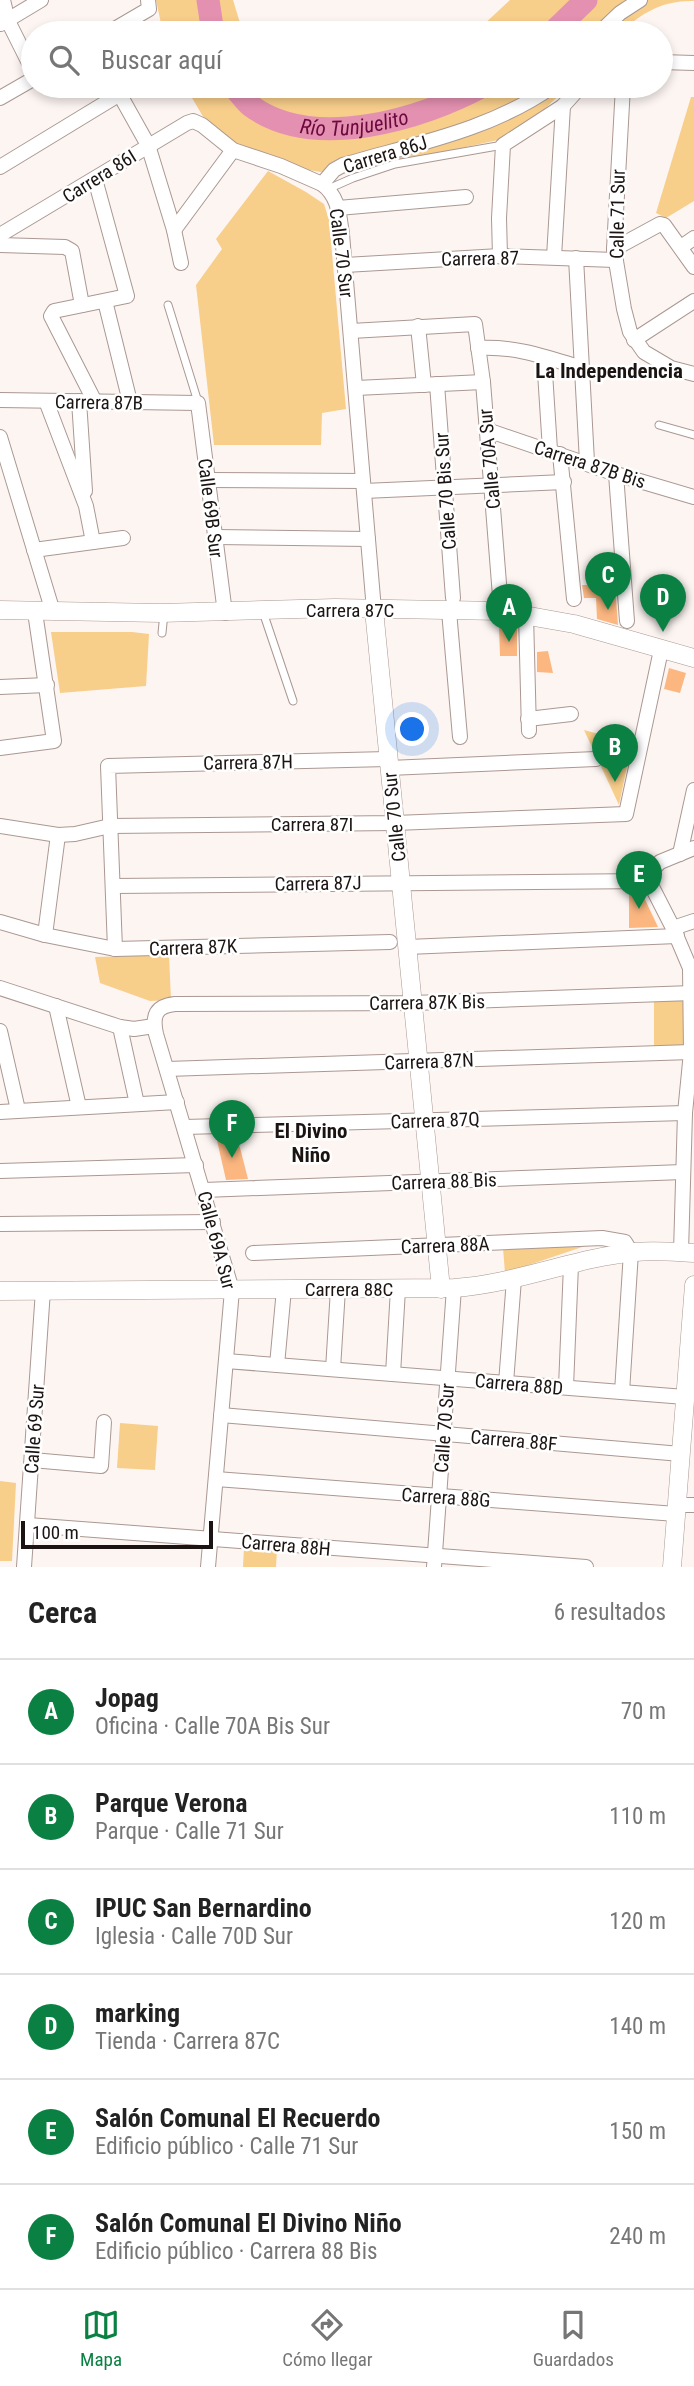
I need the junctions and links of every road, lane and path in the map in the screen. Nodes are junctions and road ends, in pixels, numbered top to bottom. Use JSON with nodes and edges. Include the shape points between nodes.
{"nodes":[{"id":1,"x":3,"y":0,"type":"edge"},
{"id":2,"x":41,"y":0,"type":"edge"},
{"id":3,"x":640,"y":0,"type":"edge"},
{"id":4,"x":148,"y":5,"type":"edge"},
{"id":5,"x":125,"y":21,"type":"edge"},
{"id":6,"x":612,"y":21,"type":"edge"},
{"id":7,"x":4,"y":23,"type":"edge"},
{"id":8,"x":21,"y":51,"type":"edge"},
{"id":9,"x":673,"y":62,"type":"edge"},
{"id":10,"x":694,"y":63,"type":"edge"},
{"id":11,"x":21,"y":86,"type":"edge"},
{"id":12,"x":0,"y":98,"type":"edge"},
{"id":13,"x":106,"y":98,"type":"edge"},
{"id":14,"x":122,"y":98,"type":"edge"},
{"id":15,"x":535,"y":98,"type":"edge"},
{"id":16,"x":570,"y":98,"type":"edge"},
{"id":17,"x":622,"y":98,"type":"edge"},
{"id":18,"x":562,"y":107,"type":"junction"},
{"id":19,"x":148,"y":145,"type":"junction"},
{"id":20,"x":503,"y":145,"type":"junction"},
{"id":21,"x":233,"y":150,"type":"junction"},
{"id":22,"x":0,"y":167,"type":"edge"},
{"id":23,"x":95,"y":179,"type":"junction"},
{"id":24,"x":325,"y":187,"type":"junction"},
{"id":25,"x":466,"y":197,"type":"dead end"},
{"id":26,"x":338,"y":208,"type":"junction"},
{"id":27,"x":174,"y":230,"type":"junction"},
{"id":28,"x":0,"y":235,"type":"edge"},
{"id":29,"x":694,"y":238,"type":"edge"},
{"id":30,"x":0,"y":245,"type":"edge"},
{"id":31,"x":681,"y":247,"type":"junction"},
{"id":32,"x":614,"y":255,"type":"junction"},
{"id":33,"x":500,"y":256,"type":"junction"},
{"id":34,"x":554,"y":257,"type":"junction"},
{"id":35,"x":576,"y":258,"type":"junction"},
{"id":36,"x":181,"y":263,"type":"dead end"},
{"id":37,"x":345,"y":265,"type":"junction"},
{"id":38,"x":694,"y":267,"type":"edge"},
{"id":39,"x":105,"y":300,"type":"junction"},
{"id":40,"x":694,"y":301,"type":"edge"},
{"id":41,"x":82,"y":305,"type":"junction"},
{"id":42,"x":168,"y":305,"type":"dead end"},
{"id":43,"x":418,"y":326,"type":"junction"},
{"id":44,"x":351,"y":331,"type":"junction"},
{"id":45,"x":634,"y":340,"type":"junction"},
{"id":46,"x":478,"y":348,"type":"junction"},
{"id":47,"x":544,"y":357,"type":"junction"},
{"id":48,"x":582,"y":368,"type":"junction"},
{"id":49,"x":694,"y":374,"type":"edge"},
{"id":50,"x":483,"y":382,"type":"junction"},
{"id":51,"x":430,"y":385,"type":"junction"},
{"id":52,"x":356,"y":388,"type":"junction"},
{"id":53,"x":0,"y":400,"type":"edge"},
{"id":54,"x":47,"y":401,"type":"junction"},
{"id":55,"x":79,"y":401,"type":"junction"},
{"id":56,"x":95,"y":402,"type":"junction"},
{"id":57,"x":130,"y":402,"type":"junction"},
{"id":58,"x":198,"y":403,"type":"junction"},
{"id":59,"x":659,"y":425,"type":"dead end"},
{"id":60,"x":487,"y":430,"type":"junction"},
{"id":61,"x":694,"y":435,"type":"edge"},
{"id":62,"x":0,"y":437,"type":"edge"},
{"id":63,"x":555,"y":452,"type":"junction"},
{"id":64,"x":587,"y":462,"type":"junction"},
{"id":65,"x":616,"y":474,"type":"junction"},
{"id":66,"x":208,"y":480,"type":"junction"},
{"id":67,"x":564,"y":482,"type":"junction"},
{"id":68,"x":491,"y":485,"type":"junction"},
{"id":69,"x":363,"y":486,"type":"junction"},
{"id":70,"x":445,"y":487,"type":"junction"},
{"id":71,"x":694,"y":497,"type":"edge"},
{"id":72,"x":86,"y":506,"type":"junction"},
{"id":73,"x":215,"y":537,"type":"junction"},
{"id":74,"x":123,"y":538,"type":"dead end"},
{"id":75,"x":368,"y":539,"type":"junction"},
{"id":76,"x":93,"y":542,"type":"junction"},
{"id":77,"x":34,"y":550,"type":"junction"},
{"id":78,"x":500,"y":596,"type":"dead end"},
{"id":79,"x":574,"y":599,"type":"dead end"},
{"id":80,"x":451,"y":604,"type":"junction"},
{"id":81,"x":0,"y":610,"type":"edge"},
{"id":82,"x":373,"y":610,"type":"junction"},
{"id":83,"x":35,"y":611,"type":"junction"},
{"id":84,"x":263,"y":611,"type":"junction"},
{"id":85,"x":53,"y":612,"type":"junction"},
{"id":86,"x":164,"y":613,"type":"junction"},
{"id":87,"x":225,"y":613,"type":"junction"},
{"id":88,"x":526,"y":615,"type":"junction"},
{"id":89,"x":627,"y":621,"type":"dead end"},
{"id":90,"x":162,"y":633,"type":"dead end"},
{"id":91,"x":661,"y":649,"type":"junction"},
{"id":92,"x":694,"y":658,"type":"edge"},
{"id":93,"x":47,"y":685,"type":"junction"},
{"id":94,"x":0,"y":687,"type":"edge"},
{"id":95,"x":293,"y":701,"type":"dead end"},
{"id":96,"x":571,"y":714,"type":"dead end"},
{"id":97,"x":460,"y":737,"type":"dead end"},
{"id":98,"x":0,"y":748,"type":"edge"},
{"id":99,"x":596,"y":759,"type":"dead end"},
{"id":100,"x":389,"y":764,"type":"junction"},
{"id":101,"x":694,"y":790,"type":"edge"},
{"id":102,"x":395,"y":823,"type":"junction"},
{"id":103,"x":0,"y":825,"type":"edge"},
{"id":104,"x":110,"y":826,"type":"junction"},
{"id":105,"x":58,"y":835,"type":"junction"},
{"id":106,"x":694,"y":848,"type":"edge"},
{"id":107,"x":680,"y":854,"type":"junction"},
{"id":108,"x":649,"y":877,"type":"junction"},
{"id":109,"x":401,"y":881,"type":"junction"},
{"id":110,"x":113,"y":886,"type":"junction"},
{"id":111,"x":694,"y":921,"type":"edge"},
{"id":112,"x":0,"y":922,"type":"edge"},
{"id":113,"x":675,"y":932,"type":"junction"},
{"id":114,"x":46,"y":935,"type":"junction"},
{"id":115,"x":399,"y":944,"type":"junction"},
{"id":116,"x":115,"y":949,"type":"junction"},
{"id":117,"x":0,"y":988,"type":"edge"},
{"id":118,"x":692,"y":993,"type":"junction"},
{"id":119,"x":413,"y":1003,"type":"junction"},
{"id":120,"x":56,"y":1006,"type":"junction"},
{"id":121,"x":154,"y":1026,"type":"junction"},
{"id":122,"x":120,"y":1027,"type":"junction"},
{"id":123,"x":0,"y":1031,"type":"edge"},
{"id":124,"x":691,"y":1052,"type":"junction"},
{"id":125,"x":418,"y":1061,"type":"junction"},
{"id":126,"x":167,"y":1069,"type":"junction"},
{"id":127,"x":177,"y":1102,"type":"junction"},
{"id":128,"x":137,"y":1104,"type":"junction"},
{"id":129,"x":79,"y":1107,"type":"junction"},
{"id":130,"x":18,"y":1110,"type":"junction"},
{"id":131,"x":0,"y":1112,"type":"edge"},
{"id":132,"x":685,"y":1113,"type":"junction"},
{"id":133,"x":425,"y":1121,"type":"junction"},
{"id":134,"x":185,"y":1127,"type":"junction"},
{"id":135,"x":196,"y":1165,"type":"junction"},
{"id":136,"x":0,"y":1171,"type":"edge"},
{"id":137,"x":683,"y":1172,"type":"junction"},
{"id":138,"x":430,"y":1182,"type":"junction"},
{"id":139,"x":204,"y":1190,"type":"junction"},
{"id":140,"x":213,"y":1222,"type":"junction"},
{"id":141,"x":0,"y":1224,"type":"edge"},
{"id":142,"x":437,"y":1245,"type":"junction"},
{"id":143,"x":631,"y":1252,"type":"junction"},
{"id":144,"x":253,"y":1253,"type":"dead end"},
{"id":145,"x":688,"y":1253,"type":"edge"},
{"id":146,"x":571,"y":1265,"type":"junction"},
{"id":147,"x":514,"y":1279,"type":"junction"},
{"id":148,"x":694,"y":1285,"type":"edge"},
{"id":149,"x":448,"y":1288,"type":"junction"},
{"id":150,"x":284,"y":1289,"type":"junction"},
{"id":151,"x":338,"y":1289,"type":"junction"},
{"id":152,"x":398,"y":1289,"type":"junction"},
{"id":153,"x":0,"y":1290,"type":"edge"},
{"id":154,"x":43,"y":1290,"type":"junction"},
{"id":155,"x":232,"y":1290,"type":"junction"},
{"id":156,"x":692,"y":1324,"type":"edge"},
{"id":157,"x":226,"y":1361,"type":"junction"},
{"id":158,"x":277,"y":1365,"type":"junction"},
{"id":159,"x":333,"y":1369,"type":"junction"},
{"id":160,"x":393,"y":1374,"type":"junction"},
{"id":161,"x":448,"y":1378,"type":"junction"},
{"id":162,"x":506,"y":1383,"type":"junction"},
{"id":163,"x":566,"y":1387,"type":"junction"},
{"id":164,"x":689,"y":1389,"type":"edge"},
{"id":165,"x":622,"y":1392,"type":"junction"},
{"id":166,"x":222,"y":1415,"type":"junction"},
{"id":167,"x":104,"y":1422,"type":"dead end"},
{"id":168,"x":444,"y":1434,"type":"junction"},
{"id":169,"x":686,"y":1447,"type":"edge"},
{"id":170,"x":32,"y":1460,"type":"junction"},
{"id":171,"x":216,"y":1479,"type":"junction"},
{"id":172,"x":439,"y":1496,"type":"junction"},
{"id":173,"x":682,"y":1508,"type":"edge"},
{"id":174,"x":28,"y":1525,"type":"junction"},
{"id":175,"x":211,"y":1539,"type":"junction"},
{"id":176,"x":434,"y":1562,"type":"edge"},
{"id":177,"x":24,"y":1567,"type":"edge"},
{"id":178,"x":208,"y":1567,"type":"edge"},
{"id":179,"x":586,"y":1567,"type":"edge"},
{"id":180,"x":672,"y":1567,"type":"edge"}],
"edges":[{"from":1,"to":7,"type":"street"},
{"from":2,"to":7,"type":"street"},
{"from":3,"to":6,"type":"street"},
{"from":4,"to":5,"type":"street"},
{"from":7,"to":8,"type":"street"},
{"from":9,"to":10,"type":"street"},
{"from":11,"to":12,"type":"street"},
{"from":13,"to":22,"type":"street"},
{"from":14,"to":19,"type":"street"},
{"from":15,"to":24,"type":"street","name":"Carrera 86J","via":[[495,120],[343,165],[334,170]]},
{"from":16,"to":18,"type":"street"},
{"from":17,"to":32,"type":"street","name":"Calle 71 Sur"},
{"from":18,"to":20,"type":"street"},
{"from":18,"to":34,"type":"street"},
{"from":19,"to":21,"type":"street","name":"Carrera 86I","via":[[193,121]]},
{"from":19,"to":23,"type":"street","name":"Carrera 86I"},
{"from":19,"to":27,"type":"street"},
{"from":20,"to":24,"type":"lane","via":[[395,164]]},
{"from":20,"to":33,"type":"street"},
{"from":21,"to":24,"type":"street","name":"Carrera 86J"},
{"from":21,"to":27,"type":"street"},
{"from":23,"to":28,"type":"street","name":"Carrera 86I"},
{"from":23,"to":39,"type":"street","via":[[127,296]]},
{"from":24,"to":26,"type":"street","name":"Calle 70 Sur"},
{"from":25,"to":26,"type":"street"},
{"from":26,"to":37,"type":"street","name":"Calle 70 Sur"},
{"from":27,"to":36,"type":"street"},
{"from":29,"to":31,"type":"street"},
{"from":30,"to":41,"type":"street","via":[[72,251]]},
{"from":31,"to":32,"type":"street","via":[[664,225],[657,224]]},
{"from":31,"to":38,"type":"street"},
{"from":32,"to":35,"type":"street","name":"Carrera 87"},
{"from":32,"to":45,"type":"street","name":"Calle 71 Sur"},
{"from":33,"to":34,"type":"street","name":"Carrera 87"},
{"from":33,"to":37,"type":"street","name":"Carrera 87"},
{"from":34,"to":35,"type":"street","name":"Carrera 87"},
{"from":35,"to":48,"type":"street"},
{"from":37,"to":44,"type":"street","name":"Calle 70 Sur"},
{"from":39,"to":41,"type":"street"},
{"from":39,"to":57,"type":"street"},
{"from":40,"to":45,"type":"street"},
{"from":41,"to":56,"type":"street","via":[[54,311],[52,320]]},
{"from":42,"to":58,"type":"lane"},
{"from":43,"to":44,"type":"street"},
{"from":43,"to":46,"type":"street","name":"Calle 70A Sur","via":[[475,324]]},
{"from":43,"to":51,"type":"street","name":"Calle 70 Bis Sur"},
{"from":44,"to":52,"type":"street","name":"Calle 70 Sur"},
{"from":45,"to":49,"type":"street","via":[[658,362]]},
{"from":46,"to":47,"type":"street","via":[[503,347]]},
{"from":46,"to":50,"type":"street","name":"Calle 70A Sur"},
{"from":47,"to":48,"type":"street"},
{"from":47,"to":63,"type":"street"},
{"from":48,"to":64,"type":"street"},
{"from":50,"to":51,"type":"street"},
{"from":50,"to":60,"type":"street","name":"Calle 70A Sur"},
{"from":51,"to":52,"type":"street"},
{"from":51,"to":70,"type":"street","name":"Calle 70 Bis Sur"},
{"from":52,"to":69,"type":"street","name":"Calle 70 Sur"},
{"from":53,"to":54,"type":"street","name":"Carrera 87B"},
{"from":54,"to":55,"type":"street","name":"Carrera 87B"},
{"from":54,"to":72,"type":"street"},
{"from":55,"to":56,"type":"street","name":"Carrera 87B"},
{"from":55,"to":72,"type":"street"},
{"from":56,"to":57,"type":"street","name":"Carrera 87B"},
{"from":57,"to":58,"type":"street","name":"Carrera 87B"},
{"from":58,"to":66,"type":"street","name":"Calle 69B Sur"},
{"from":59,"to":61,"type":"lane"},
{"from":60,"to":63,"type":"street","name":"Carrera 87B Bis"},
{"from":60,"to":68,"type":"street","name":"Calle 70A Sur"},
{"from":62,"to":77,"type":"street"},
{"from":63,"to":64,"type":"street","name":"Carrera 87B Bis"},
{"from":63,"to":67,"type":"street"},
{"from":64,"to":65,"type":"street","name":"Carrera 87B Bis"},
{"from":65,"to":71,"type":"street","name":"Carrera 87B Bis"},
{"from":65,"to":89,"type":"street"},
{"from":66,"to":69,"type":"street"},
{"from":66,"to":73,"type":"street","name":"Calle 69B Sur"},
{"from":67,"to":68,"type":"street"},
{"from":67,"to":79,"type":"street"},
{"from":68,"to":70,"type":"street"},
{"from":68,"to":78,"type":"street","name":"Calle 70A Sur"},
{"from":69,"to":70,"type":"street"},
{"from":69,"to":75,"type":"street","name":"Calle 70 Sur"},
{"from":70,"to":80,"type":"street","name":"Calle 70 Bis Sur"},
{"from":72,"to":76,"type":"street"},
{"from":73,"to":75,"type":"street"},
{"from":73,"to":87,"type":"street","name":"Calle 69B Sur"},
{"from":74,"to":76,"type":"street"},
{"from":75,"to":82,"type":"street","name":"Calle 70 Sur"},
{"from":76,"to":77,"type":"street"},
{"from":77,"to":85,"type":"street"},
{"from":80,"to":82,"type":"street","name":"Carrera 87C"},
{"from":80,"to":88,"type":"street","name":"Carrera 87C"},
{"from":80,"to":97,"type":"street","name":"Calle 70 Bis Sur"},
{"from":81,"to":83,"type":"street","name":"Carrera 87C"},
{"from":82,"to":84,"type":"street","name":"Carrera 87C"},
{"from":82,"to":100,"type":"street","name":"Calle 70 Sur"},
{"from":83,"to":85,"type":"street","name":"Carrera 87C"},
{"from":83,"to":93,"type":"street"},
{"from":84,"to":87,"type":"street","name":"Carrera 87C"},
{"from":84,"to":95,"type":"lane"},
{"from":85,"to":86,"type":"street","name":"Carrera 87C"},
{"from":86,"to":87,"type":"street","name":"Carrera 87C"},
{"from":86,"to":90,"type":"lane"},
{"from":88,"to":91,"type":"street","name":"Carrera 87C"},
{"from":88,"to":96,"type":"street","via":[[528,725]]},
{"from":91,"to":92,"type":"street","name":"Carrera 87C"},
{"from":91,"to":102,"type":"street","name":"Carrera 87I","via":[[626,814]]},
{"from":93,"to":94,"type":"street"},
{"from":93,"to":98,"type":"street","via":[[54,741]]},
{"from":99,"to":100,"type":"street","name":"Carrera 87H"},
{"from":100,"to":102,"type":"street","name":"Calle 70 Sur"},
{"from":100,"to":104,"type":"street","name":"Carrera 87H","via":[[108,766]]},
{"from":101,"to":107,"type":"street"},
{"from":102,"to":104,"type":"street","name":"Carrera 87I"},
{"from":102,"to":109,"type":"street","name":"Calle 70 Sur"},
{"from":103,"to":105,"type":"street","name":"Carrera 87I"},
{"from":104,"to":105,"type":"street","name":"Carrera 87I"},
{"from":104,"to":110,"type":"street"},
{"from":105,"to":114,"type":"street"},
{"from":106,"to":107,"type":"street"},
{"from":107,"to":108,"type":"street","via":[[660,862]]},
{"from":108,"to":109,"type":"street","name":"Carrera 87J"},
{"from":108,"to":113,"type":"street"},
{"from":109,"to":110,"type":"street","name":"Carrera 87J"},
{"from":109,"to":115,"type":"street","name":"Calle 70 Sur"},
{"from":110,"to":116,"type":"street"},
{"from":111,"to":113,"type":"street","name":"Carrera 87K"},
{"from":112,"to":114,"type":"street","name":"Carrera 87K"},
{"from":113,"to":115,"type":"street","name":"Carrera 87K"},
{"from":113,"to":118,"type":"street","via":[[690,968]]},
{"from":114,"to":116,"type":"street","name":"Carrera 87K"},
{"from":115,"to":116,"type":"street","name":"Carrera 87K"},
{"from":115,"to":119,"type":"street","name":"Calle 70 Sur"},
{"from":117,"to":120,"type":"street"},
{"from":118,"to":119,"type":"street","name":"Carrera 87K Bis"},
{"from":118,"to":124,"type":"street"},
{"from":119,"to":121,"type":"street","name":"Carrera 87K Bis","via":[[163,1006]]},
{"from":119,"to":125,"type":"street","name":"Calle 70 Sur"},
{"from":120,"to":122,"type":"street"},
{"from":120,"to":129,"type":"street"},
{"from":121,"to":122,"type":"street"},
{"from":121,"to":126,"type":"street","name":"Calle 69A Sur"},
{"from":122,"to":128,"type":"street"},
{"from":123,"to":130,"type":"street"},
{"from":124,"to":125,"type":"street","name":"Carrera 87N"},
{"from":124,"to":132,"type":"street"},
{"from":125,"to":126,"type":"street","name":"Carrera 87N"},
{"from":125,"to":133,"type":"street","name":"Calle 70 Sur"},
{"from":126,"to":127,"type":"street","name":"Calle 69A Sur"},
{"from":127,"to":128,"type":"street"},
{"from":127,"to":134,"type":"street","name":"Calle 69A Sur"},
{"from":128,"to":129,"type":"street"},
{"from":129,"to":130,"type":"street"},
{"from":130,"to":131,"type":"street"},
{"from":132,"to":133,"type":"street","name":"Carrera 87Q"},
{"from":132,"to":137,"type":"street"},
{"from":133,"to":134,"type":"street","name":"Carrera 87Q"},
{"from":133,"to":138,"type":"street","name":"Calle 70 Sur"},
{"from":134,"to":135,"type":"street","name":"Calle 69A Sur"},
{"from":135,"to":136,"type":"street"},
{"from":135,"to":139,"type":"street","name":"Calle 69A Sur"},
{"from":137,"to":138,"type":"street","name":"Carrera 88 Bis"},
{"from":137,"to":145,"type":"street"},
{"from":138,"to":139,"type":"street","name":"Carrera 88 Bis"},
{"from":138,"to":142,"type":"street","name":"Calle 70 Sur"},
{"from":139,"to":140,"type":"street","name":"Calle 69A Sur"},
{"from":140,"to":141,"type":"street"},
{"from":140,"to":155,"type":"street","name":"Calle 69A Sur"},
{"from":142,"to":143,"type":"street","name":"Carrera 88A","via":[[602,1238],[625,1242]]},
{"from":142,"to":144,"type":"street","name":"Carrera 88A"},
{"from":142,"to":149,"type":"street","name":"Calle 70 Sur"},
{"from":143,"to":145,"type":"street","name":"Carrera 88C"},
{"from":143,"to":146,"type":"street","name":"Carrera 88C"},
{"from":143,"to":165,"type":"street"},
{"from":146,"to":147,"type":"street","name":"Carrera 88C"},
{"from":146,"to":163,"type":"street"},
{"from":147,"to":149,"type":"street","name":"Carrera 88C"},
{"from":147,"to":162,"type":"street"},
{"from":148,"to":156,"type":"street"},
{"from":149,"to":152,"type":"street","name":"Carrera 88C"},
{"from":149,"to":161,"type":"street","name":"Calle 70 Sur"},
{"from":150,"to":151,"type":"street","name":"Carrera 88C"},
{"from":150,"to":155,"type":"street","name":"Carrera 88C"},
{"from":150,"to":158,"type":"street"},
{"from":151,"to":152,"type":"street","name":"Carrera 88C"},
{"from":151,"to":159,"type":"street"},
{"from":152,"to":160,"type":"street"},
{"from":153,"to":154,"type":"street","name":"Carrera 88C"},
{"from":154,"to":155,"type":"street","name":"Carrera 88C"},
{"from":154,"to":170,"type":"street","name":"Calle 69 Sur"},
{"from":155,"to":157,"type":"street","name":"Calle 69A Sur"},
{"from":156,"to":164,"type":"street"},
{"from":157,"to":158,"type":"street","name":"Carrera 88D"},
{"from":157,"to":166,"type":"street","name":"Calle 69A Sur"},
{"from":158,"to":159,"type":"street","name":"Carrera 88D"},
{"from":159,"to":160,"type":"street","name":"Carrera 88D"},
{"from":160,"to":161,"type":"street","name":"Carrera 88D"},
{"from":161,"to":162,"type":"street","name":"Carrera 88D"},
{"from":161,"to":168,"type":"street","name":"Calle 70 Sur"},
{"from":162,"to":163,"type":"street","name":"Carrera 88D"},
{"from":163,"to":165,"type":"street","name":"Carrera 88D"},
{"from":164,"to":165,"type":"street","name":"Carrera 88D"},
{"from":164,"to":169,"type":"street"},
{"from":166,"to":168,"type":"street","name":"Carrera 88F"},
{"from":166,"to":171,"type":"street","name":"Calle 69A Sur"},
{"from":167,"to":170,"type":"street","via":[[101,1466]]},
{"from":168,"to":169,"type":"street","name":"Carrera 88F"},
{"from":168,"to":172,"type":"street","name":"Calle 70 Sur"},
{"from":169,"to":173,"type":"street"},
{"from":170,"to":174,"type":"street","name":"Calle 69 Sur"},
{"from":171,"to":172,"type":"street","name":"Carrera 88G"},
{"from":171,"to":175,"type":"street","name":"Calle 69A Sur"},
{"from":172,"to":173,"type":"street","name":"Carrera 88G"},
{"from":172,"to":176,"type":"street","name":"Calle 70 Sur"},
{"from":173,"to":180,"type":"street"},
{"from":174,"to":175,"type":"street","name":"Carrera 88H"},
{"from":174,"to":177,"type":"street","name":"Calle 69 Sur"},
{"from":175,"to":176,"type":"street","name":"Carrera 88H"},
{"from":175,"to":178,"type":"street","name":"Calle 69A Sur"},
{"from":176,"to":179,"type":"street","name":"Carrera 88H"}]}
